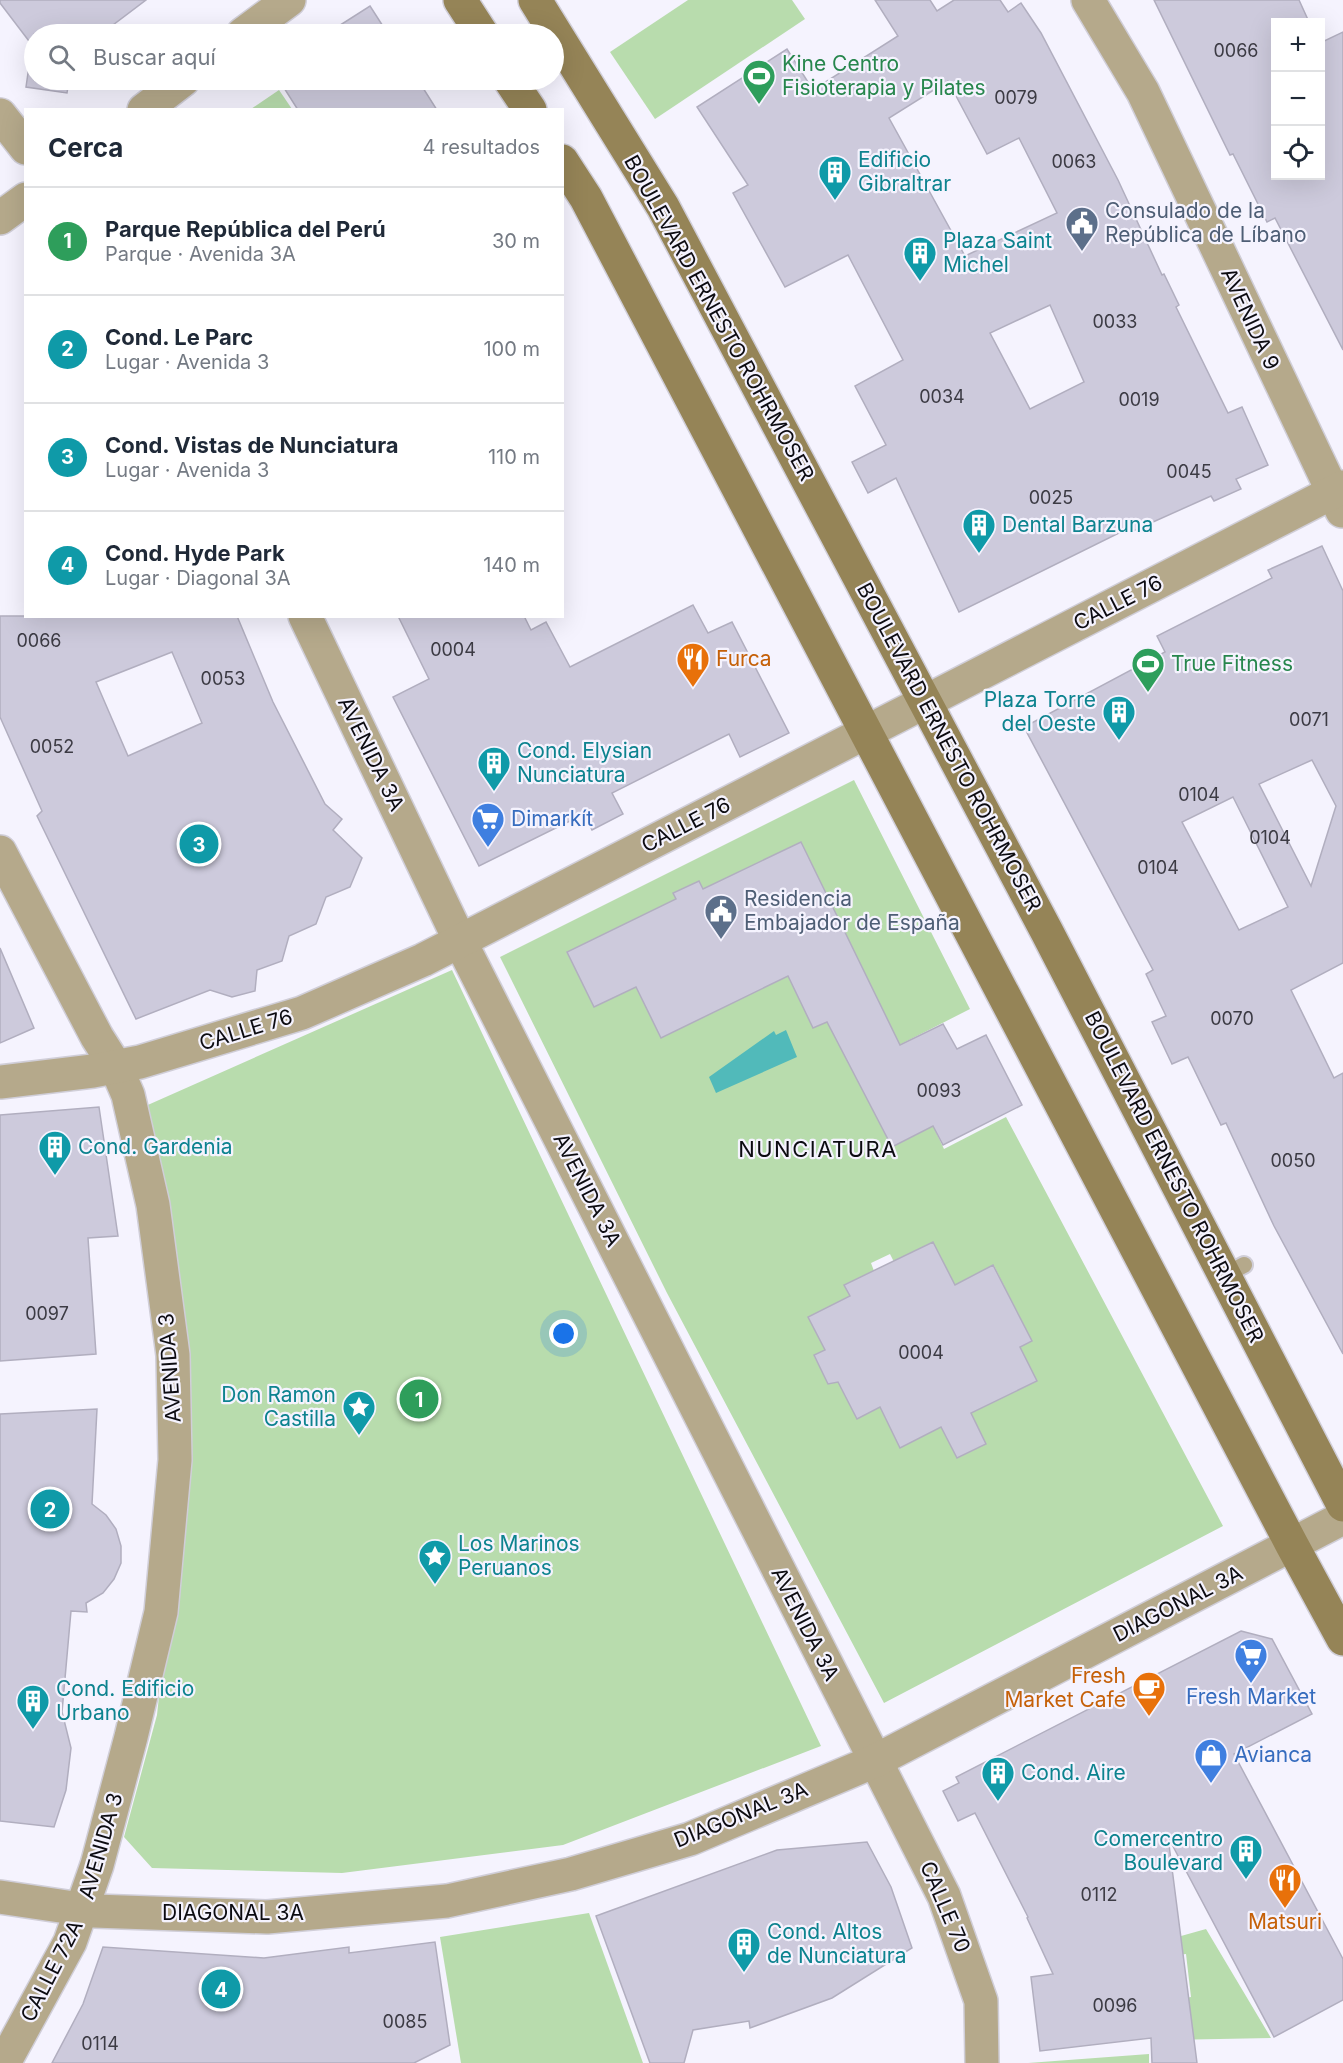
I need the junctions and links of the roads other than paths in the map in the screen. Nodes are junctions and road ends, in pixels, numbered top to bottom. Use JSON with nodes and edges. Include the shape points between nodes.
{"nodes":[{"id":1,"x":289,"y":0,"type":"edge"},
{"id":2,"x":460,"y":0,"type":"edge"},
{"id":3,"x":534,"y":0,"type":"edge"},
{"id":4,"x":1088,"y":0,"type":"edge"},
{"id":5,"x":257,"y":24,"type":"edge"},
{"id":6,"x":476,"y":24,"type":"edge"},
{"id":7,"x":549,"y":24,"type":"edge"},
{"id":8,"x":564,"y":48,"type":"edge"},
{"id":9,"x":170,"y":90,"type":"edge"},
{"id":10,"x":517,"y":90,"type":"edge"},
{"id":11,"x":147,"y":108,"type":"edge"},
{"id":12,"x":529,"y":108,"type":"edge"},
{"id":13,"x":0,"y":115,"type":"edge"},
{"id":14,"x":24,"y":145,"type":"edge"},
{"id":15,"x":564,"y":164,"type":"edge"},
{"id":16,"x":24,"y":200,"type":"edge"},
{"id":17,"x":0,"y":218,"type":"edge"},
{"id":18,"x":1339,"y":498,"type":"edge"},
{"id":19,"x":306,"y":618,"type":"edge"},
{"id":20,"x":926,"y":702,"type":"junction"},
{"id":21,"x":866,"y":732,"type":"junction"},
{"id":22,"x":0,"y":852,"type":"edge"},
{"id":23,"x":460,"y":941,"type":"junction"},
{"id":24,"x":116,"y":1067,"type":"junction"},
{"id":25,"x":0,"y":1082,"type":"edge"},
{"id":26,"x":1343,"y":1505,"type":"edge"},
{"id":27,"x":1343,"y":1518,"type":"edge"},
{"id":28,"x":1292,"y":1545,"type":"junction"},
{"id":29,"x":1343,"y":1638,"type":"edge"},
{"id":30,"x":875,"y":1761,"type":"junction"},
{"id":31,"x":0,"y":1897,"type":"edge"},
{"id":32,"x":83,"y":1910,"type":"junction"},
{"id":33,"x":4,"y":2063,"type":"edge"},
{"id":34,"x":982,"y":2063,"type":"edge"}],
"edges":[{"from":1,"to":5,"type":"street"},
{"from":2,"to":6,"type":"main road"},
{"from":3,"to":7,"type":"main road","name":"BOULEVARD ERNESTO ROHRMOSER"},
{"from":4,"to":18,"type":"street","name":"AVENIDA 9","via":[[1143,92]]},
{"from":8,"to":20,"type":"main road","name":"BOULEVARD ERNESTO ROHRMOSER","via":[[663,207]]},
{"from":9,"to":11,"type":"street"},
{"from":10,"to":12,"type":"main road"},
{"from":13,"to":14,"type":"street"},
{"from":15,"to":21,"type":"main road","via":[[591,207]]},
{"from":16,"to":17,"type":"street"},
{"from":18,"to":20,"type":"street","name":"CALLE 76"},
{"from":19,"to":23,"type":"street","name":"AVENIDA 3A"},
{"from":20,"to":21,"type":"street","name":"CALLE 76"},
{"from":20,"to":26,"type":"main road","name":"BOULEVARD ERNESTO ROHRMOSER","via":[[1234,1270]]},
{"from":21,"to":23,"type":"street","name":"CALLE 76"},
{"from":21,"to":28,"type":"main road"},
{"from":22,"to":24,"type":"street","name":"AVENIDA 3"},
{"from":23,"to":24,"type":"street","name":"CALLE 76","via":[[302,1013]]},
{"from":23,"to":30,"type":"street","name":"AVENIDA 3A"},
{"from":24,"to":25,"type":"street","name":"CALLE 76"},
{"from":24,"to":32,"type":"street","name":"AVENIDA 3","via":[[128,1095],[153,1205],[173,1355],[175,1460],[161,1612]]},
{"from":27,"to":28,"type":"street","name":"DIAGONAL 3A"},
{"from":28,"to":29,"type":"main road"},
{"from":28,"to":30,"type":"street","name":"DIAGONAL 3A"},
{"from":30,"to":32,"type":"street","name":"DIAGONAL 3A","via":[[690,1839],[572,1874],[447,1901],[267,1917]]},
{"from":30,"to":34,"type":"street","name":"CALLE 70","via":[[948,1906],[981,2001]]},
{"from":31,"to":32,"type":"street","name":"DIAGONAL 3A"},
{"from":32,"to":33,"type":"street","name":"CALLE 72A","via":[[70,1942]]}]}
